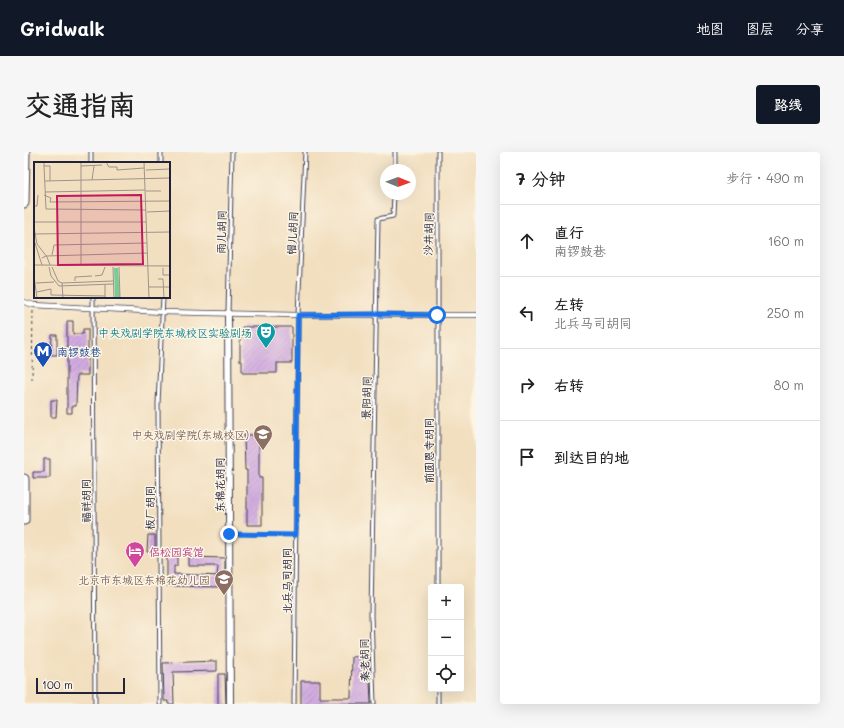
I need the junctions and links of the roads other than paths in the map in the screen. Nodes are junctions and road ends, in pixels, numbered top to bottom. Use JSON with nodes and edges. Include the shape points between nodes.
{"nodes":[{"id":1,"x":25,"y":152,"type":"edge"},
{"id":2,"x":232,"y":152,"type":"edge"},
{"id":3,"x":305,"y":152,"type":"edge"},
{"id":4,"x":395,"y":152,"type":"edge"},
{"id":5,"x":438,"y":152,"type":"edge"},
{"id":6,"x":395,"y":164,"type":"edge"},
{"id":7,"x":394,"y":200,"type":"edge"},
{"id":8,"x":24,"y":203,"type":"edge"},
{"id":9,"x":93,"y":298,"type":"edge"},
{"id":10,"x":163,"y":298,"type":"edge"},
{"id":11,"x":24,"y":302,"type":"edge"},
{"id":12,"x":93,"y":307,"type":"junction"},
{"id":13,"x":163,"y":312,"type":"junction"},
{"id":14,"x":228,"y":313,"type":"junction"},
{"id":15,"x":376,"y":314,"type":"junction"},
{"id":16,"x":298,"y":315,"type":"junction"},
{"id":17,"x":437,"y":315,"type":"junction"},
{"id":18,"x":476,"y":315,"type":"edge"},
{"id":19,"x":24,"y":479,"type":"edge"},
{"id":20,"x":24,"y":520,"type":"edge"},
{"id":21,"x":438,"y":584,"type":"edge"},
{"id":22,"x":371,"y":615,"type":"joint"},
{"id":23,"x":438,"y":692,"type":"edge"},
{"id":24,"x":95,"y":704,"type":"edge"},
{"id":25,"x":160,"y":704,"type":"edge"},
{"id":26,"x":230,"y":704,"type":"edge"},
{"id":27,"x":294,"y":704,"type":"edge"},
{"id":28,"x":374,"y":704,"type":"edge"},
{"id":29,"x":438,"y":704,"type":"edge"}],
"edges":[{"from":1,"to":8,"type":"main road"},
{"from":2,"to":14,"type":"lane","name":"雨儿胡同"},
{"from":3,"to":16,"type":"lane","name":"帽儿胡同"},
{"from":4,"to":6,"type":"lane"},
{"from":5,"to":17,"type":"lane","name":"沙井胡同"},
{"from":7,"to":15,"type":"lane","name":"景阳胡同","via":[[393,216],[378,219]]},
{"from":9,"to":12,"type":"lane","name":"福祥胡同"},
{"from":10,"to":13,"type":"lane","name":"板厂胡同"},
{"from":11,"to":12,"type":"street","via":[[34,305]]},
{"from":12,"to":13,"type":"street"},
{"from":12,"to":24,"type":"lane","name":"福祥胡同"},
{"from":13,"to":14,"type":"street"},
{"from":13,"to":25,"type":"lane","name":"板厂胡同","via":[[158,404]]},
{"from":14,"to":16,"type":"street"},
{"from":14,"to":26,"type":"street","name":"东棉花胡同"},
{"from":15,"to":16,"type":"street"},
{"from":15,"to":17,"type":"street"},
{"from":15,"to":22,"type":"lane","name":"景阳胡同"},
{"from":16,"to":27,"type":"lane","name":"北兵马司胡同"},
{"from":17,"to":18,"type":"street"},
{"from":17,"to":21,"type":"lane","name":"前圆恩寺胡同"},
{"from":19,"to":20,"type":"main road"},
{"from":22,"to":28,"type":"lane","name":"秦老胡同"},
{"from":23,"to":29,"type":"lane"}]}
